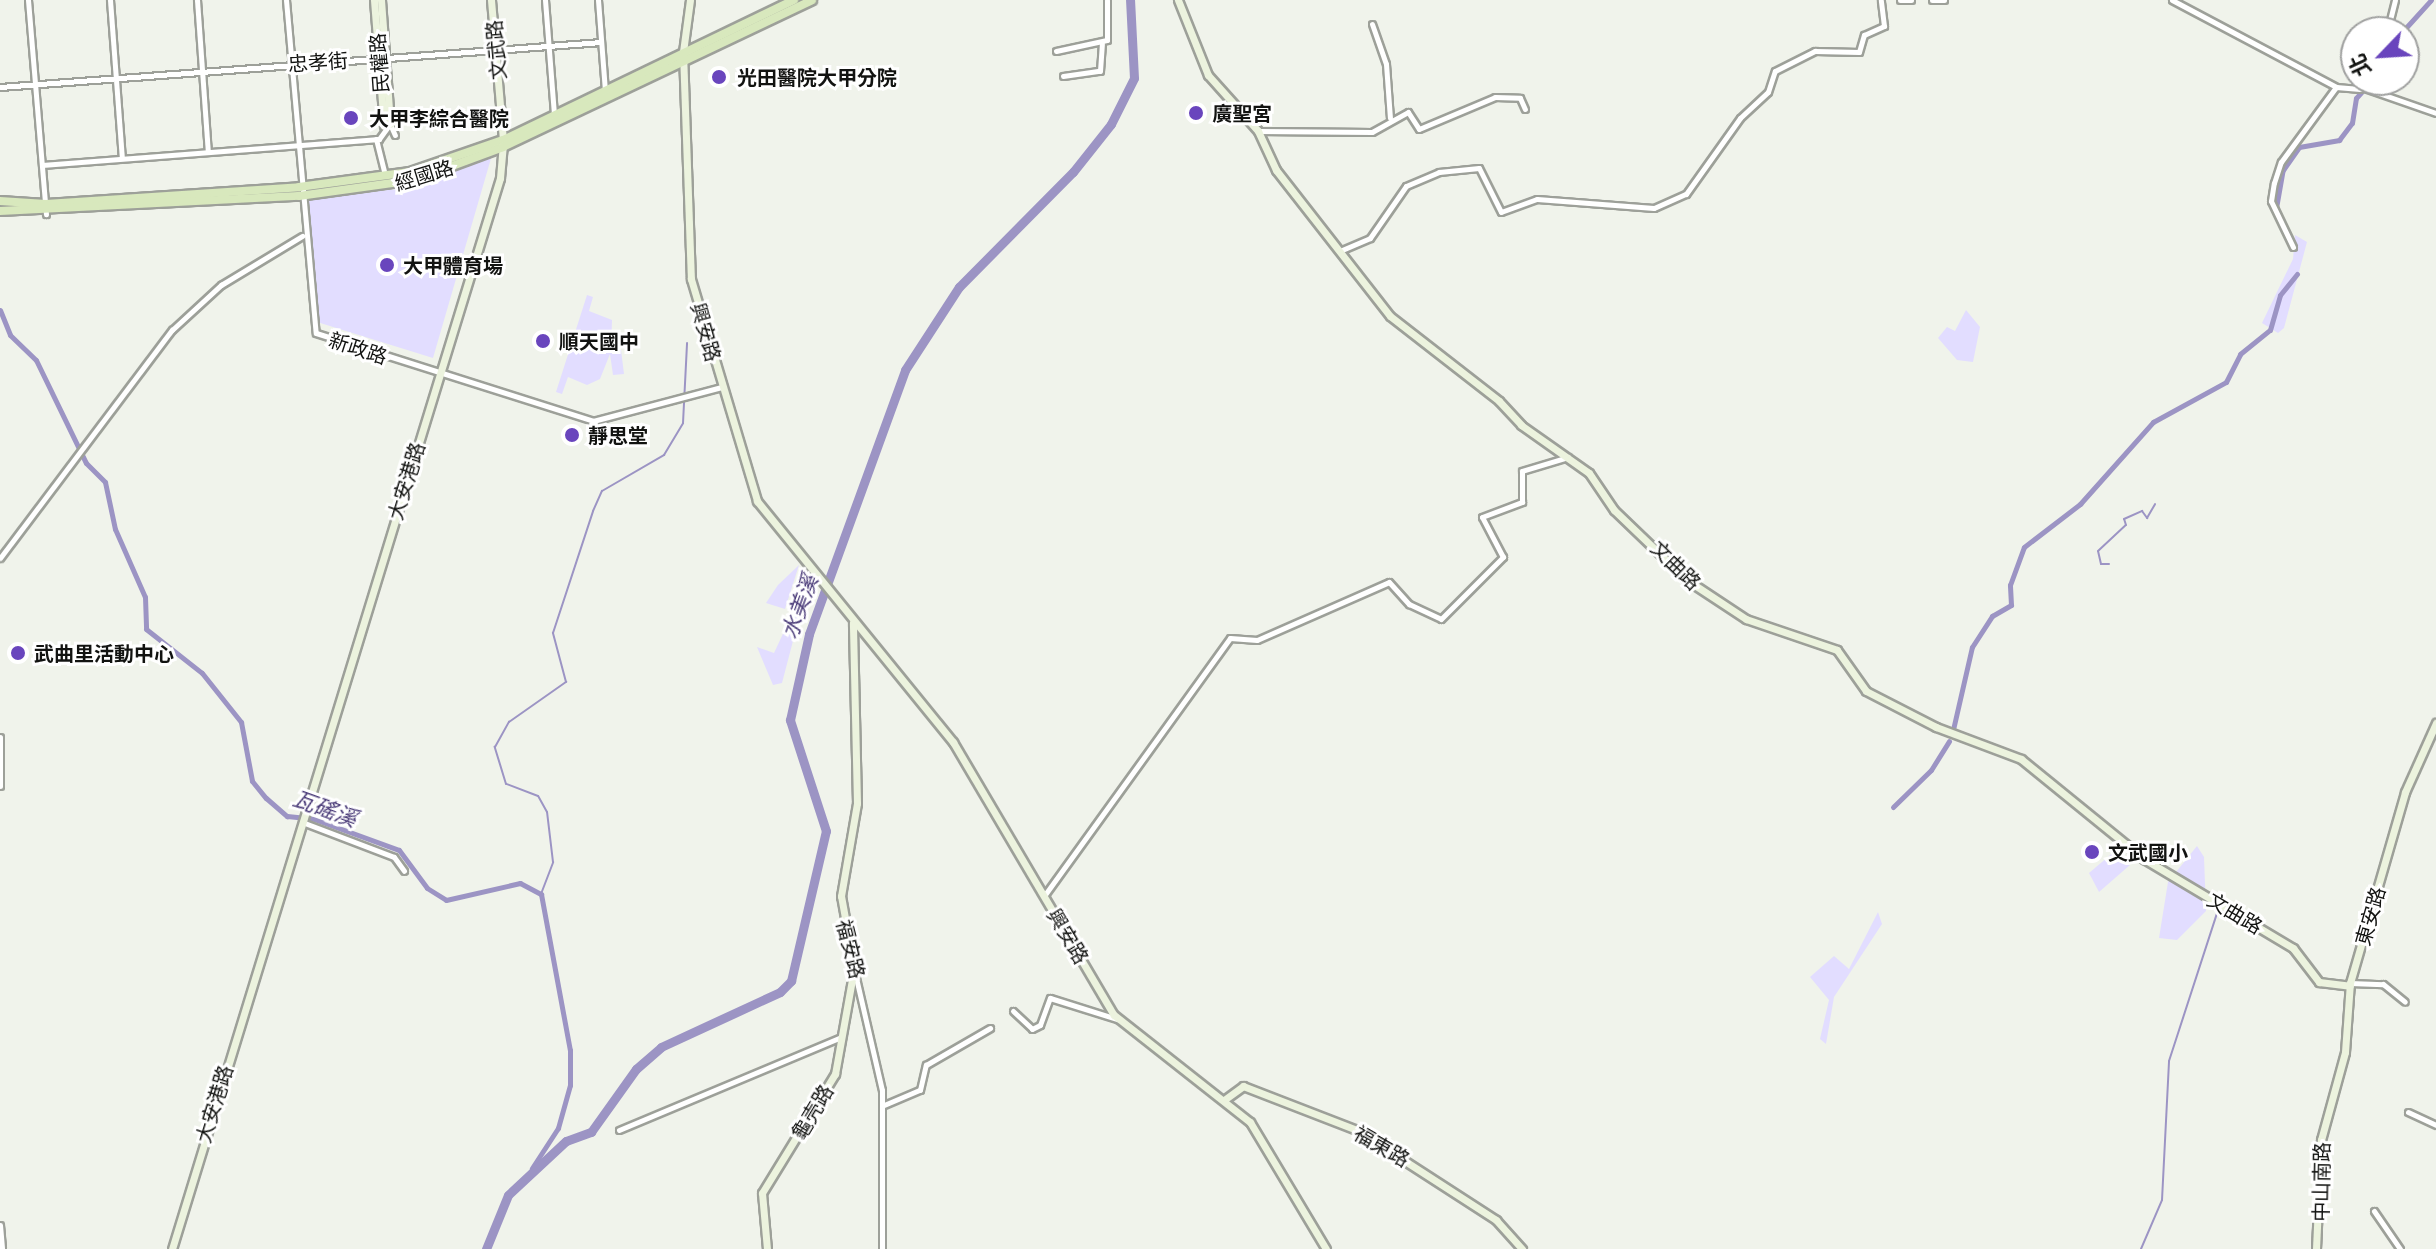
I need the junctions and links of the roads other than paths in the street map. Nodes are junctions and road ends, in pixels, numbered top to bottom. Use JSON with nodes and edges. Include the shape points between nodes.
{"nodes":[{"id":1,"x":29,"y":0,"type":"edge"},
{"id":2,"x":110,"y":0,"type":"edge"},
{"id":3,"x":197,"y":0,"type":"edge"},
{"id":4,"x":286,"y":0,"type":"edge"},
{"id":5,"x":374,"y":0,"type":"edge"},
{"id":6,"x":381,"y":0,"type":"edge"},
{"id":7,"x":491,"y":0,"type":"edge"},
{"id":8,"x":545,"y":0,"type":"edge"},
{"id":9,"x":598,"y":0,"type":"edge"},
{"id":10,"x":690,"y":0,"type":"edge"},
{"id":11,"x":794,"y":0,"type":"edge"},
{"id":12,"x":812,"y":0,"type":"edge"},
{"id":13,"x":1107,"y":0,"type":"edge"},
{"id":14,"x":1178,"y":0,"type":"edge"},
{"id":15,"x":1881,"y":0,"type":"edge"},
{"id":16,"x":1900,"y":0,"type":"edge"},
{"id":17,"x":1911,"y":0,"type":"edge"},
{"id":18,"x":1932,"y":0,"type":"edge"},
{"id":19,"x":1944,"y":0,"type":"edge"},
{"id":20,"x":2172,"y":0,"type":"edge"},
{"id":21,"x":1372,"y":24,"type":"dead end"},
{"id":22,"x":601,"y":42,"type":"junction"},
{"id":23,"x":1102,"y":44,"type":"junction"},
{"id":24,"x":548,"y":46,"type":"junction"},
{"id":25,"x":496,"y":50,"type":"junction"},
{"id":26,"x":1056,"y":51,"type":"dead end"},
{"id":27,"x":683,"y":56,"type":"junction"},
{"id":28,"x":382,"y":58,"type":"junction"},
{"id":29,"x":290,"y":64,"type":"junction"},
{"id":30,"x":202,"y":70,"type":"junction"},
{"id":31,"x":116,"y":76,"type":"junction"},
{"id":32,"x":1063,"y":76,"type":"dead end"},
{"id":33,"x":35,"y":82,"type":"junction"},
{"id":34,"x":0,"y":87,"type":"edge"},
{"id":35,"x":2336,"y":87,"type":"junction"},
{"id":36,"x":2340,"y":87,"type":"edge"},
{"id":37,"x":606,"y":93,"type":"junction"},
{"id":38,"x":2383,"y":96,"type":"edge"},
{"id":39,"x":1525,"y":109,"type":"dead end"},
{"id":40,"x":2436,"y":113,"type":"edge"},
{"id":41,"x":554,"y":114,"type":"junction"},
{"id":42,"x":1390,"y":118,"type":"junction"},
{"id":43,"x":387,"y":125,"type":"junction"},
{"id":44,"x":1258,"y":131,"type":"junction"},
{"id":45,"x":395,"y":135,"type":"dead end"},
{"id":46,"x":378,"y":139,"type":"junction"},
{"id":47,"x":503,"y":144,"type":"junction"},
{"id":48,"x":297,"y":145,"type":"junction"},
{"id":49,"x":208,"y":152,"type":"junction"},
{"id":50,"x":122,"y":158,"type":"junction"},
{"id":51,"x":42,"y":165,"type":"junction"},
{"id":52,"x":385,"y":176,"type":"junction"},
{"id":53,"x":299,"y":191,"type":"junction"},
{"id":54,"x":0,"y":201,"type":"edge"},
{"id":55,"x":46,"y":209,"type":"junction"},
{"id":56,"x":0,"y":211,"type":"edge"},
{"id":57,"x":302,"y":236,"type":"junction"},
{"id":58,"x":2293,"y":247,"type":"dead end"},
{"id":59,"x":1342,"y":250,"type":"junction"},
{"id":60,"x":438,"y":373,"type":"junction"},
{"id":61,"x":722,"y":387,"type":"junction"},
{"id":62,"x":1569,"y":457,"type":"junction"},
{"id":63,"x":0,"y":558,"type":"edge"},
{"id":64,"x":853,"y":623,"type":"junction"},
{"id":65,"x":859,"y":631,"type":"junction"},
{"id":66,"x":850,"y":649,"type":"junction"},
{"id":67,"x":2436,"y":723,"type":"edge"},
{"id":68,"x":0,"y":737,"type":"edge"},
{"id":69,"x":0,"y":786,"type":"edge"},
{"id":70,"x":302,"y":818,"type":"junction"},
{"id":71,"x":404,"y":871,"type":"dead end"},
{"id":72,"x":1044,"y":896,"type":"junction"},
{"id":73,"x":854,"y":968,"type":"junction"},
{"id":74,"x":2350,"y":984,"type":"junction"},
{"id":75,"x":2405,"y":1002,"type":"dead end"},
{"id":76,"x":1013,"y":1011,"type":"dead end"},
{"id":77,"x":1120,"y":1020,"type":"junction"},
{"id":78,"x":990,"y":1028,"type":"dead end"},
{"id":79,"x":841,"y":1037,"type":"junction"},
{"id":80,"x":1224,"y":1100,"type":"junction"},
{"id":81,"x":884,"y":1105,"type":"junction"},
{"id":82,"x":2408,"y":1112,"type":"dead end"},
{"id":83,"x":2324,"y":1114,"type":"joint"},
{"id":84,"x":2436,"y":1125,"type":"edge"},
{"id":85,"x":619,"y":1130,"type":"dead end"},
{"id":86,"x":2374,"y":1211,"type":"dead end"},
{"id":87,"x":0,"y":1225,"type":"edge"},
{"id":88,"x":2,"y":1249,"type":"edge"},
{"id":89,"x":172,"y":1249,"type":"edge"},
{"id":90,"x":767,"y":1249,"type":"edge"},
{"id":91,"x":882,"y":1249,"type":"edge"},
{"id":92,"x":1326,"y":1249,"type":"edge"},
{"id":93,"x":1522,"y":1249,"type":"edge"},
{"id":94,"x":2316,"y":1249,"type":"edge"},
{"id":95,"x":2400,"y":1249,"type":"edge"}],
"edges":[{"from":1,"to":33,"type":"street"},
{"from":2,"to":31,"type":"street"},
{"from":3,"to":30,"type":"street"},
{"from":4,"to":29,"type":"street","name":"新政路"},
{"from":5,"to":28,"type":"street","name":"民權路"},
{"from":6,"to":28,"type":"street","name":"民權路"},
{"from":7,"to":25,"type":"street","name":"文武路"},
{"from":8,"to":24,"type":"street"},
{"from":9,"to":22,"type":"street"},
{"from":10,"to":27,"type":"street","name":"興安路"},
{"from":11,"to":27,"type":"main road","name":"經國路"},
{"from":12,"to":27,"type":"main road","name":"經國路"},
{"from":13,"to":23,"type":"street"},
{"from":14,"to":44,"type":"street","name":"文曲路","via":[[1208,75]]},
{"from":15,"to":59,"type":"street","via":[[1884,26],[1864,35],[1859,52],[1824,49],[1779,68],[1768,92],[1740,118],[1686,194],[1654,208],[1537,199],[1501,212],[1479,168],[1439,172],[1406,186],[1370,238]]},
{"from":16,"to":17,"type":"street"},
{"from":18,"to":19,"type":"street"},
{"from":20,"to":35,"type":"street"},
{"from":21,"to":42,"type":"street","via":[[1386,64]]},
{"from":22,"to":24,"type":"street","name":"忠孝街"},
{"from":22,"to":37,"type":"street"},
{"from":23,"to":26,"type":"street"},
{"from":23,"to":32,"type":"street","via":[[1100,71]]},
{"from":24,"to":25,"type":"street","name":"忠孝街"},
{"from":24,"to":41,"type":"street"},
{"from":25,"to":28,"type":"street","name":"忠孝街"},
{"from":25,"to":47,"type":"street","name":"文武路"},
{"from":27,"to":37,"type":"main road","name":"經國路"},
{"from":27,"to":61,"type":"street","name":"興安路","via":[[691,279]]},
{"from":28,"to":29,"type":"street","name":"忠孝街"},
{"from":28,"to":43,"type":"street","name":"民權路"},
{"from":29,"to":30,"type":"street","name":"忠孝街"},
{"from":29,"to":48,"type":"street","name":"新政路"},
{"from":30,"to":31,"type":"street","name":"忠孝街"},
{"from":30,"to":49,"type":"street"},
{"from":31,"to":33,"type":"street","name":"忠孝街"},
{"from":31,"to":50,"type":"street"},
{"from":33,"to":34,"type":"street","name":"忠孝街"},
{"from":33,"to":51,"type":"street"},
{"from":35,"to":36,"type":"street"},
{"from":35,"to":58,"type":"street","via":[[2281,162],[2271,201]]},
{"from":37,"to":41,"type":"main road","name":"經國路"},
{"from":37,"to":47,"type":"main road","name":"經國路"},
{"from":38,"to":40,"type":"street"},
{"from":39,"to":42,"type":"street","via":[[1520,98],[1495,97],[1419,129],[1408,112]]},
{"from":41,"to":47,"type":"main road","name":"經國路"},
{"from":42,"to":44,"type":"street","via":[[1379,130],[1356,134]]},
{"from":43,"to":45,"type":"street"},
{"from":43,"to":46,"type":"street"},
{"from":44,"to":59,"type":"street","name":"文曲路","via":[[1276,170]]},
{"from":46,"to":48,"type":"street"},
{"from":46,"to":52,"type":"street"},
{"from":47,"to":52,"type":"main road","name":"經國路"},
{"from":47,"to":53,"type":"main road","name":"經國路","via":[[414,180]]},
{"from":47,"to":60,"type":"street","name":"大安港路","via":[[500,178]]},
{"from":48,"to":49,"type":"street"},
{"from":48,"to":53,"type":"street","name":"新政路"},
{"from":49,"to":50,"type":"street"},
{"from":50,"to":51,"type":"street"},
{"from":51,"to":55,"type":"street"},
{"from":52,"to":53,"type":"main road","name":"經國路"},
{"from":53,"to":55,"type":"main road","name":"經國路"},
{"from":53,"to":57,"type":"street","name":"新政路"},
{"from":54,"to":55,"type":"main road","name":"經國路"},
{"from":55,"to":56,"type":"main road","name":"經國路"},
{"from":57,"to":60,"type":"street","name":"新政路","via":[[316,333]]},
{"from":57,"to":63,"type":"street","via":[[198,304]]},
{"from":59,"to":62,"type":"street","name":"文曲路","via":[[1404,331]]},
{"from":60,"to":61,"type":"street","name":"新政路","via":[[593,421]]},
{"from":60,"to":70,"type":"street","name":"大安港路"},
{"from":61,"to":64,"type":"street","name":"興安路","via":[[757,501]]},
{"from":62,"to":72,"type":"street","via":[[1522,471],[1522,502],[1484,515],[1503,557],[1441,619],[1409,604],[1389,582],[1253,641],[1230,638]]},
{"from":62,"to":74,"type":"street","name":"文曲路","via":[[1589,473],[1614,510],[1713,598],[1767,628],[1826,644],[1866,691],[1936,727],[2021,759],[2144,859],[2293,948],[2319,982]]},
{"from":64,"to":65,"type":"street","name":"興安路"},
{"from":64,"to":66,"type":"street","name":"福安路"},
{"from":65,"to":66,"type":"street","name":"福安路"},
{"from":65,"to":72,"type":"street","name":"興安路","via":[[953,742]]},
{"from":66,"to":73,"type":"street","name":"福安路","via":[[857,803],[841,905]]},
{"from":67,"to":74,"type":"street","name":"東安路","via":[[2405,792]]},
{"from":68,"to":69,"type":"street"},
{"from":70,"to":71,"type":"street","via":[[394,857]]},
{"from":70,"to":89,"type":"street","name":"大安港路"},
{"from":72,"to":77,"type":"street","name":"興安路"},
{"from":73,"to":79,"type":"street","name":"龜壳路"},
{"from":73,"to":81,"type":"street","name":"福安路"},
{"from":74,"to":75,"type":"street","via":[[2383,984]]},
{"from":74,"to":83,"type":"street","name":"東安路","via":[[2345,1052]]},
{"from":76,"to":77,"type":"street","via":[[1032,1029],[1040,1025],[1050,998]]},
{"from":77,"to":80,"type":"street","name":"興安路"},
{"from":78,"to":81,"type":"street","via":[[926,1065],[920,1090]]},
{"from":79,"to":85,"type":"street"},
{"from":79,"to":90,"type":"street","name":"龜壳路","via":[[832,1081],[762,1193]]},
{"from":80,"to":92,"type":"street","name":"興安路","via":[[1250,1122]]},
{"from":80,"to":93,"type":"street","name":"福東路","via":[[1243,1086],[1357,1130],[1496,1220]]},
{"from":81,"to":91,"type":"street","name":"福安路"},
{"from":82,"to":84,"type":"street"},
{"from":83,"to":94,"type":"street","name":"中山南路"},
{"from":86,"to":95,"type":"street"},
{"from":87,"to":88,"type":"street"}]}
